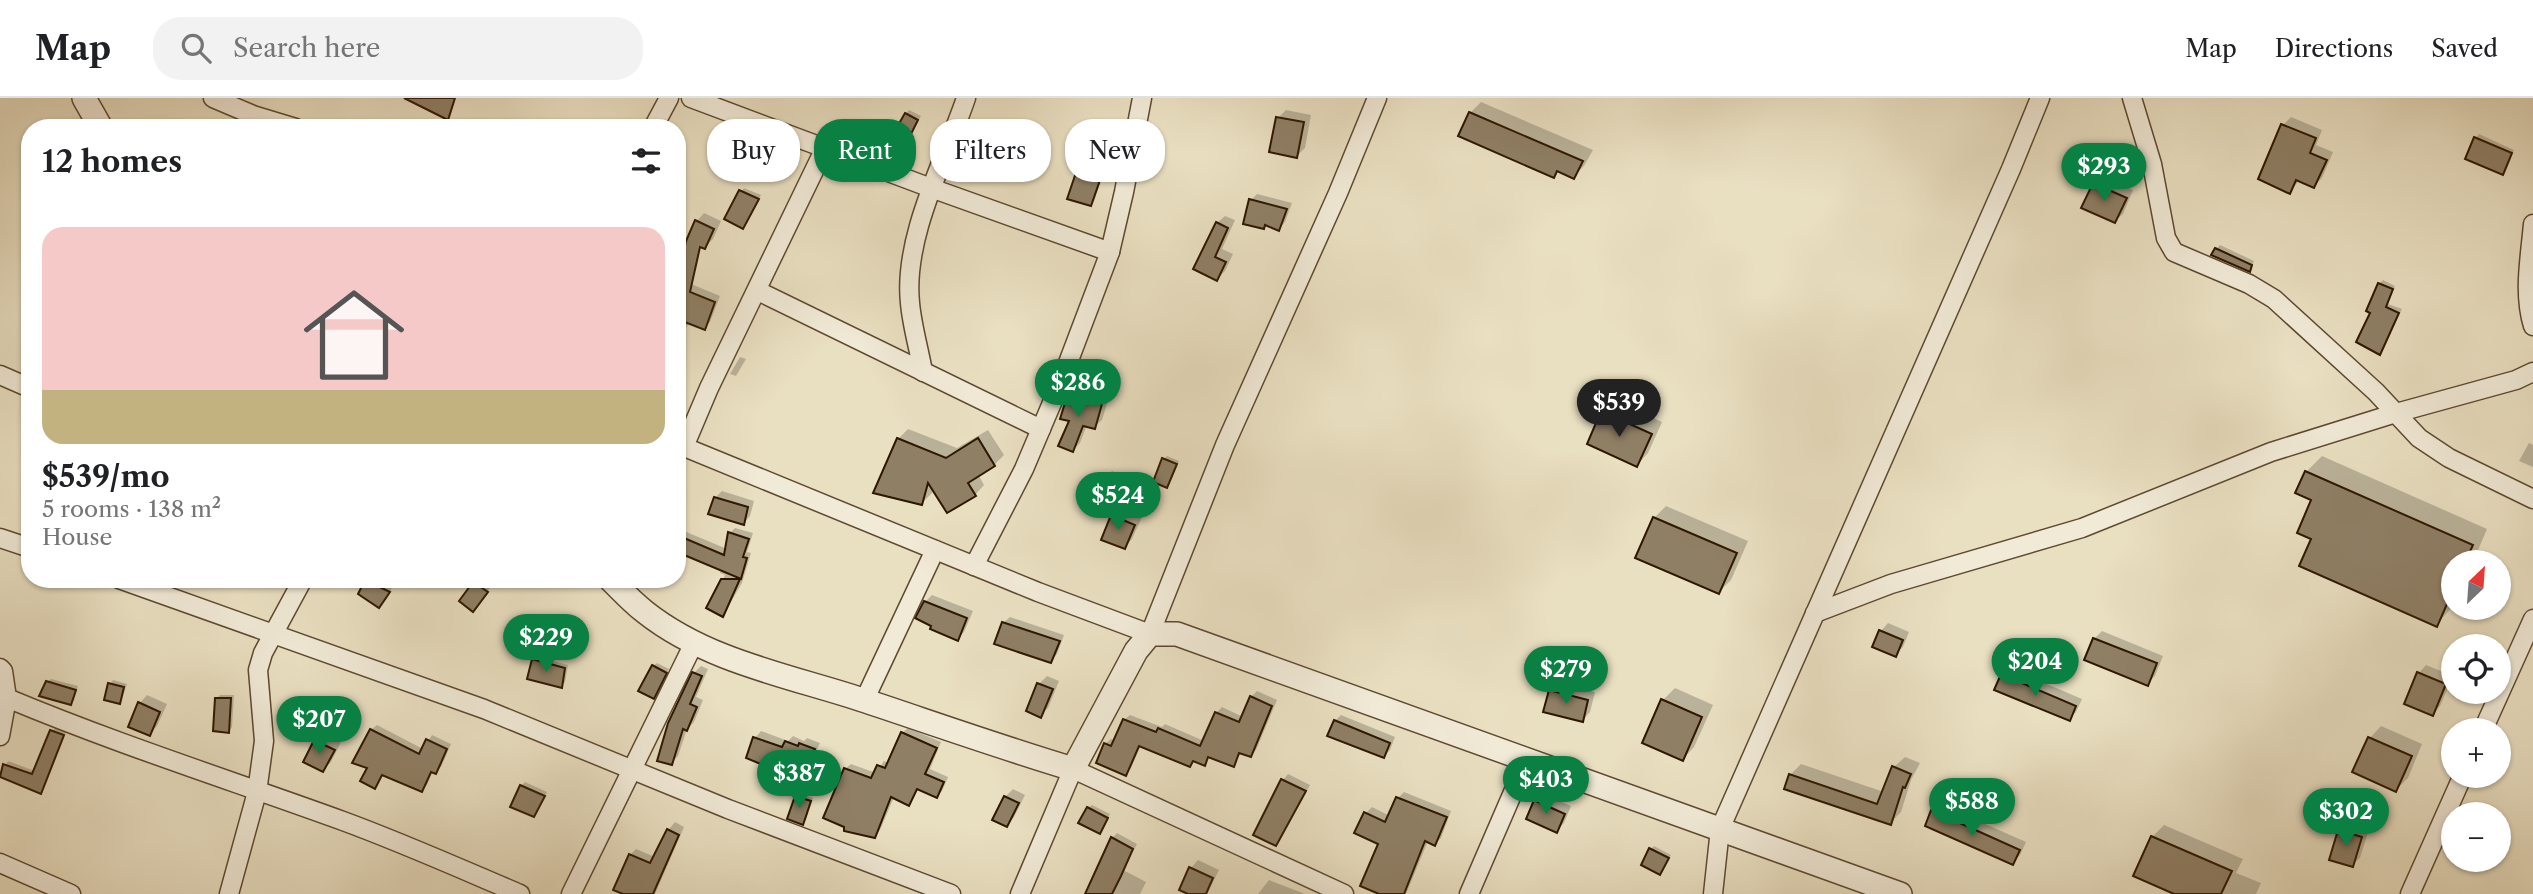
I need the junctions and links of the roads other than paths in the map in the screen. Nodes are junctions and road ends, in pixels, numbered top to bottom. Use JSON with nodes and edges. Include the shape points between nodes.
{"nodes":[{"id":1,"x":85,"y":98,"type":"edge"},
{"id":2,"x":213,"y":98,"type":"edge"},
{"id":3,"x":669,"y":98,"type":"edge"},
{"id":4,"x":691,"y":98,"type":"edge"},
{"id":5,"x":966,"y":98,"type":"edge"},
{"id":6,"x":1142,"y":98,"type":"edge"},
{"id":7,"x":1377,"y":98,"type":"edge"},
{"id":8,"x":2040,"y":98,"type":"edge"},
{"id":9,"x":2132,"y":98,"type":"edge"},
{"id":10,"x":96,"y":119,"type":"edge"},
{"id":11,"x":266,"y":119,"type":"edge"},
{"id":12,"x":658,"y":119,"type":"edge"},
{"id":13,"x":814,"y":144,"type":"edge"},
{"id":14,"x":814,"y":171,"type":"edge"},
{"id":15,"x":915,"y":182,"type":"edge"},
{"id":16,"x":931,"y":188,"type":"junction"},
{"id":17,"x":2533,"y":224,"type":"edge"},
{"id":18,"x":1110,"y":252,"type":"junction"},
{"id":19,"x":758,"y":291,"type":"junction"},
{"id":20,"x":2533,"y":326,"type":"edge"},
{"id":21,"x":923,"y":372,"type":"junction"},
{"id":22,"x":2533,"y":372,"type":"edge"},
{"id":23,"x":0,"y":375,"type":"edge"},
{"id":24,"x":21,"y":384,"type":"edge"},
{"id":25,"x":2396,"y":413,"type":"junction"},
{"id":26,"x":1041,"y":429,"type":"junction"},
{"id":27,"x":686,"y":436,"type":"edge"},
{"id":28,"x":686,"y":448,"type":"edge"},
{"id":29,"x":2533,"y":499,"type":"edge"},
{"id":30,"x":0,"y":538,"type":"edge"},
{"id":31,"x":21,"y":545,"type":"edge"},
{"id":32,"x":935,"y":550,"type":"junction"},
{"id":33,"x":974,"y":566,"type":"junction"},
{"id":34,"x":145,"y":588,"type":"edge"},
{"id":35,"x":298,"y":588,"type":"edge"},
{"id":36,"x":620,"y":588,"type":"edge"},
{"id":37,"x":1815,"y":613,"type":"junction"},
{"id":38,"x":2533,"y":619,"type":"edge"},
{"id":39,"x":275,"y":634,"type":"junction"},
{"id":40,"x":1150,"y":634,"type":"junction"},
{"id":41,"x":694,"y":643,"type":"junction"},
{"id":42,"x":0,"y":668,"type":"edge"},
{"id":43,"x":7,"y":698,"type":"junction"},
{"id":44,"x":864,"y":701,"type":"junction"},
{"id":45,"x":2488,"y":718,"type":"edge"},
{"id":46,"x":0,"y":736,"type":"edge"},
{"id":47,"x":1527,"y":760,"type":"junction"},
{"id":48,"x":631,"y":769,"type":"junction"},
{"id":49,"x":1073,"y":769,"type":"junction"},
{"id":50,"x":2457,"y":788,"type":"edge"},
{"id":51,"x":257,"y":792,"type":"junction"},
{"id":52,"x":1720,"y":829,"type":"junction"},
{"id":53,"x":0,"y":863,"type":"edge"},
{"id":54,"x":71,"y":894,"type":"edge"},
{"id":55,"x":229,"y":894,"type":"edge"},
{"id":56,"x":520,"y":894,"type":"edge"},
{"id":57,"x":571,"y":894,"type":"edge"},
{"id":58,"x":951,"y":894,"type":"edge"},
{"id":59,"x":1020,"y":894,"type":"edge"},
{"id":60,"x":1344,"y":894,"type":"edge"},
{"id":61,"x":1468,"y":894,"type":"edge"},
{"id":62,"x":1713,"y":894,"type":"edge"},
{"id":63,"x":1900,"y":894,"type":"edge"},
{"id":64,"x":2410,"y":894,"type":"edge"}],
"edges":[{"from":1,"to":10,"type":"street"},
{"from":2,"to":11,"type":"street"},
{"from":3,"to":12,"type":"street"},
{"from":4,"to":13,"type":"street"},
{"from":5,"to":16,"type":"street"},
{"from":6,"to":18,"type":"street"},
{"from":7,"to":40,"type":"street","via":[[1225,445]]},
{"from":8,"to":37,"type":"street"},
{"from":9,"to":25,"type":"street","via":[[2152,164],[2166,238],[2174,252],[2274,299]]},
{"from":14,"to":19,"type":"street"},
{"from":15,"to":16,"type":"street"},
{"from":16,"to":18,"type":"street"},
{"from":16,"to":21,"type":"street","via":[[910,263],[909,303]]},
{"from":17,"to":20,"type":"street","via":[[2527,278]]},
{"from":18,"to":26,"type":"street"},
{"from":19,"to":21,"type":"street"},
{"from":19,"to":27,"type":"street"},
{"from":21,"to":26,"type":"street"},
{"from":22,"to":25,"type":"street"},
{"from":23,"to":24,"type":"street"},
{"from":25,"to":29,"type":"street","via":[[2419,438],[2449,458]]},
{"from":25,"to":37,"type":"street","via":[[2271,452],[2082,528],[1891,584]]},
{"from":26,"to":33,"type":"street"},
{"from":28,"to":32,"type":"street"},
{"from":30,"to":31,"type":"street"},
{"from":32,"to":33,"type":"street"},
{"from":32,"to":44,"type":"street"},
{"from":33,"to":40,"type":"street"},
{"from":34,"to":39,"type":"street"},
{"from":35,"to":39,"type":"street"},
{"from":36,"to":41,"type":"street","via":[[645,612]]},
{"from":37,"to":52,"type":"street"},
{"from":38,"to":45,"type":"street"},
{"from":39,"to":48,"type":"street","via":[[484,709]]},
{"from":39,"to":51,"type":"street","via":[[258,670],[264,741]]},
{"from":40,"to":47,"type":"street","via":[[1177,634]]},
{"from":40,"to":49,"type":"street"},
{"from":41,"to":44,"type":"street"},
{"from":41,"to":48,"type":"street"},
{"from":42,"to":43,"type":"street"},
{"from":43,"to":46,"type":"street"},
{"from":43,"to":51,"type":"street"},
{"from":44,"to":49,"type":"street"},
{"from":47,"to":52,"type":"street"},
{"from":47,"to":61,"type":"street"},
{"from":48,"to":57,"type":"street"},
{"from":48,"to":58,"type":"street"},
{"from":49,"to":59,"type":"street"},
{"from":49,"to":60,"type":"street"},
{"from":50,"to":64,"type":"street"},
{"from":51,"to":55,"type":"street"},
{"from":51,"to":56,"type":"street","via":[[344,821]]},
{"from":52,"to":62,"type":"street"},
{"from":52,"to":63,"type":"street"},
{"from":53,"to":54,"type":"street"}]}
